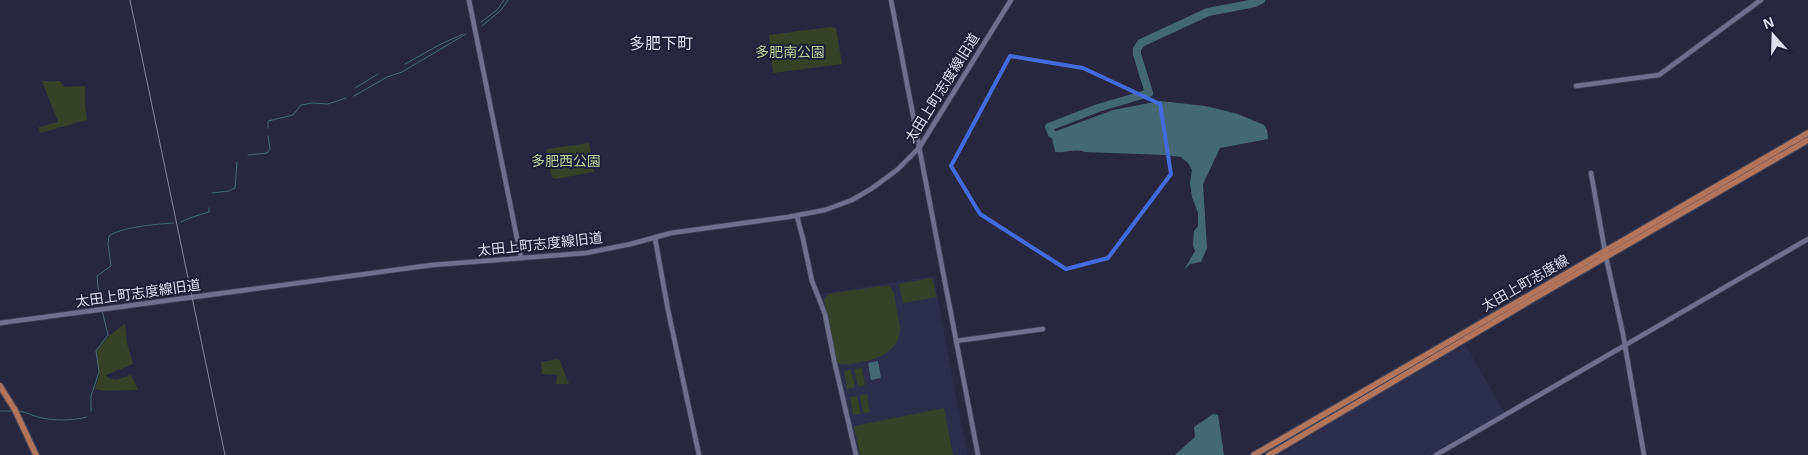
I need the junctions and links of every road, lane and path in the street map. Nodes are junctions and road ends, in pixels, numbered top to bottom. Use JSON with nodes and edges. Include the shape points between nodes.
{"nodes":[{"id":1,"x":469,"y":0,"type":"edge"},
{"id":2,"x":890,"y":0,"type":"edge"},
{"id":3,"x":1011,"y":0,"type":"edge"},
{"id":4,"x":1761,"y":0,"type":"edge"},
{"id":5,"x":1576,"y":86,"type":"dead end"},
{"id":6,"x":1808,"y":133,"type":"edge"},
{"id":7,"x":1808,"y":140,"type":"edge"},
{"id":8,"x":919,"y":148,"type":"junction"},
{"id":9,"x":1591,"y":173,"type":"dead end"},
{"id":10,"x":796,"y":216,"type":"junction"},
{"id":11,"x":655,"y":238,"type":"junction"},
{"id":12,"x":1808,"y":239,"type":"edge"},
{"id":13,"x":1606,"y":254,"type":"junction"},
{"id":14,"x":521,"y":258,"type":"junction"},
{"id":15,"x":0,"y":323,"type":"edge"},
{"id":16,"x":1043,"y":329,"type":"dead end"},
{"id":17,"x":956,"y":341,"type":"junction"},
{"id":18,"x":1625,"y":344,"type":"junction"},
{"id":19,"x":0,"y":386,"type":"edge"},
{"id":20,"x":36,"y":455,"type":"edge"},
{"id":21,"x":699,"y":455,"type":"edge"},
{"id":22,"x":856,"y":455,"type":"edge"},
{"id":23,"x":978,"y":455,"type":"edge"},
{"id":24,"x":1254,"y":455,"type":"edge"},
{"id":25,"x":1269,"y":455,"type":"edge"},
{"id":26,"x":1436,"y":455,"type":"edge"},
{"id":27,"x":1644,"y":455,"type":"edge"}],
"edges":[{"from":1,"to":14,"type":"street"},
{"from":2,"to":8,"type":"street"},
{"from":3,"to":8,"type":"street","name":"太田上町志度線旧道"},
{"from":4,"to":5,"type":"street","via":[[1660,75]]},
{"from":6,"to":13,"type":"main road","name":"太田上町志度線"},
{"from":7,"to":13,"type":"main road","name":"太田上町志度線"},
{"from":8,"to":10,"type":"street","name":"太田上町志度線旧道","via":[[872,189],[825,210]]},
{"from":8,"to":17,"type":"street"},
{"from":9,"to":13,"type":"street"},
{"from":10,"to":11,"type":"street","name":"太田上町志度線旧道"},
{"from":10,"to":22,"type":"street","via":[[812,281],[825,314]]},
{"from":11,"to":14,"type":"street","name":"太田上町志度線旧道","via":[[586,253]]},
{"from":11,"to":21,"type":"street"},
{"from":12,"to":18,"type":"street"},
{"from":13,"to":18,"type":"street"},
{"from":13,"to":24,"type":"main road","name":"太田上町志度線"},
{"from":13,"to":25,"type":"main road","name":"太田上町志度線"},
{"from":14,"to":15,"type":"street","name":"太田上町志度線旧道","via":[[432,265]]},
{"from":16,"to":17,"type":"street"},
{"from":17,"to":23,"type":"street"},
{"from":18,"to":26,"type":"street"},
{"from":18,"to":27,"type":"street"},
{"from":19,"to":20,"type":"main road"}]}
